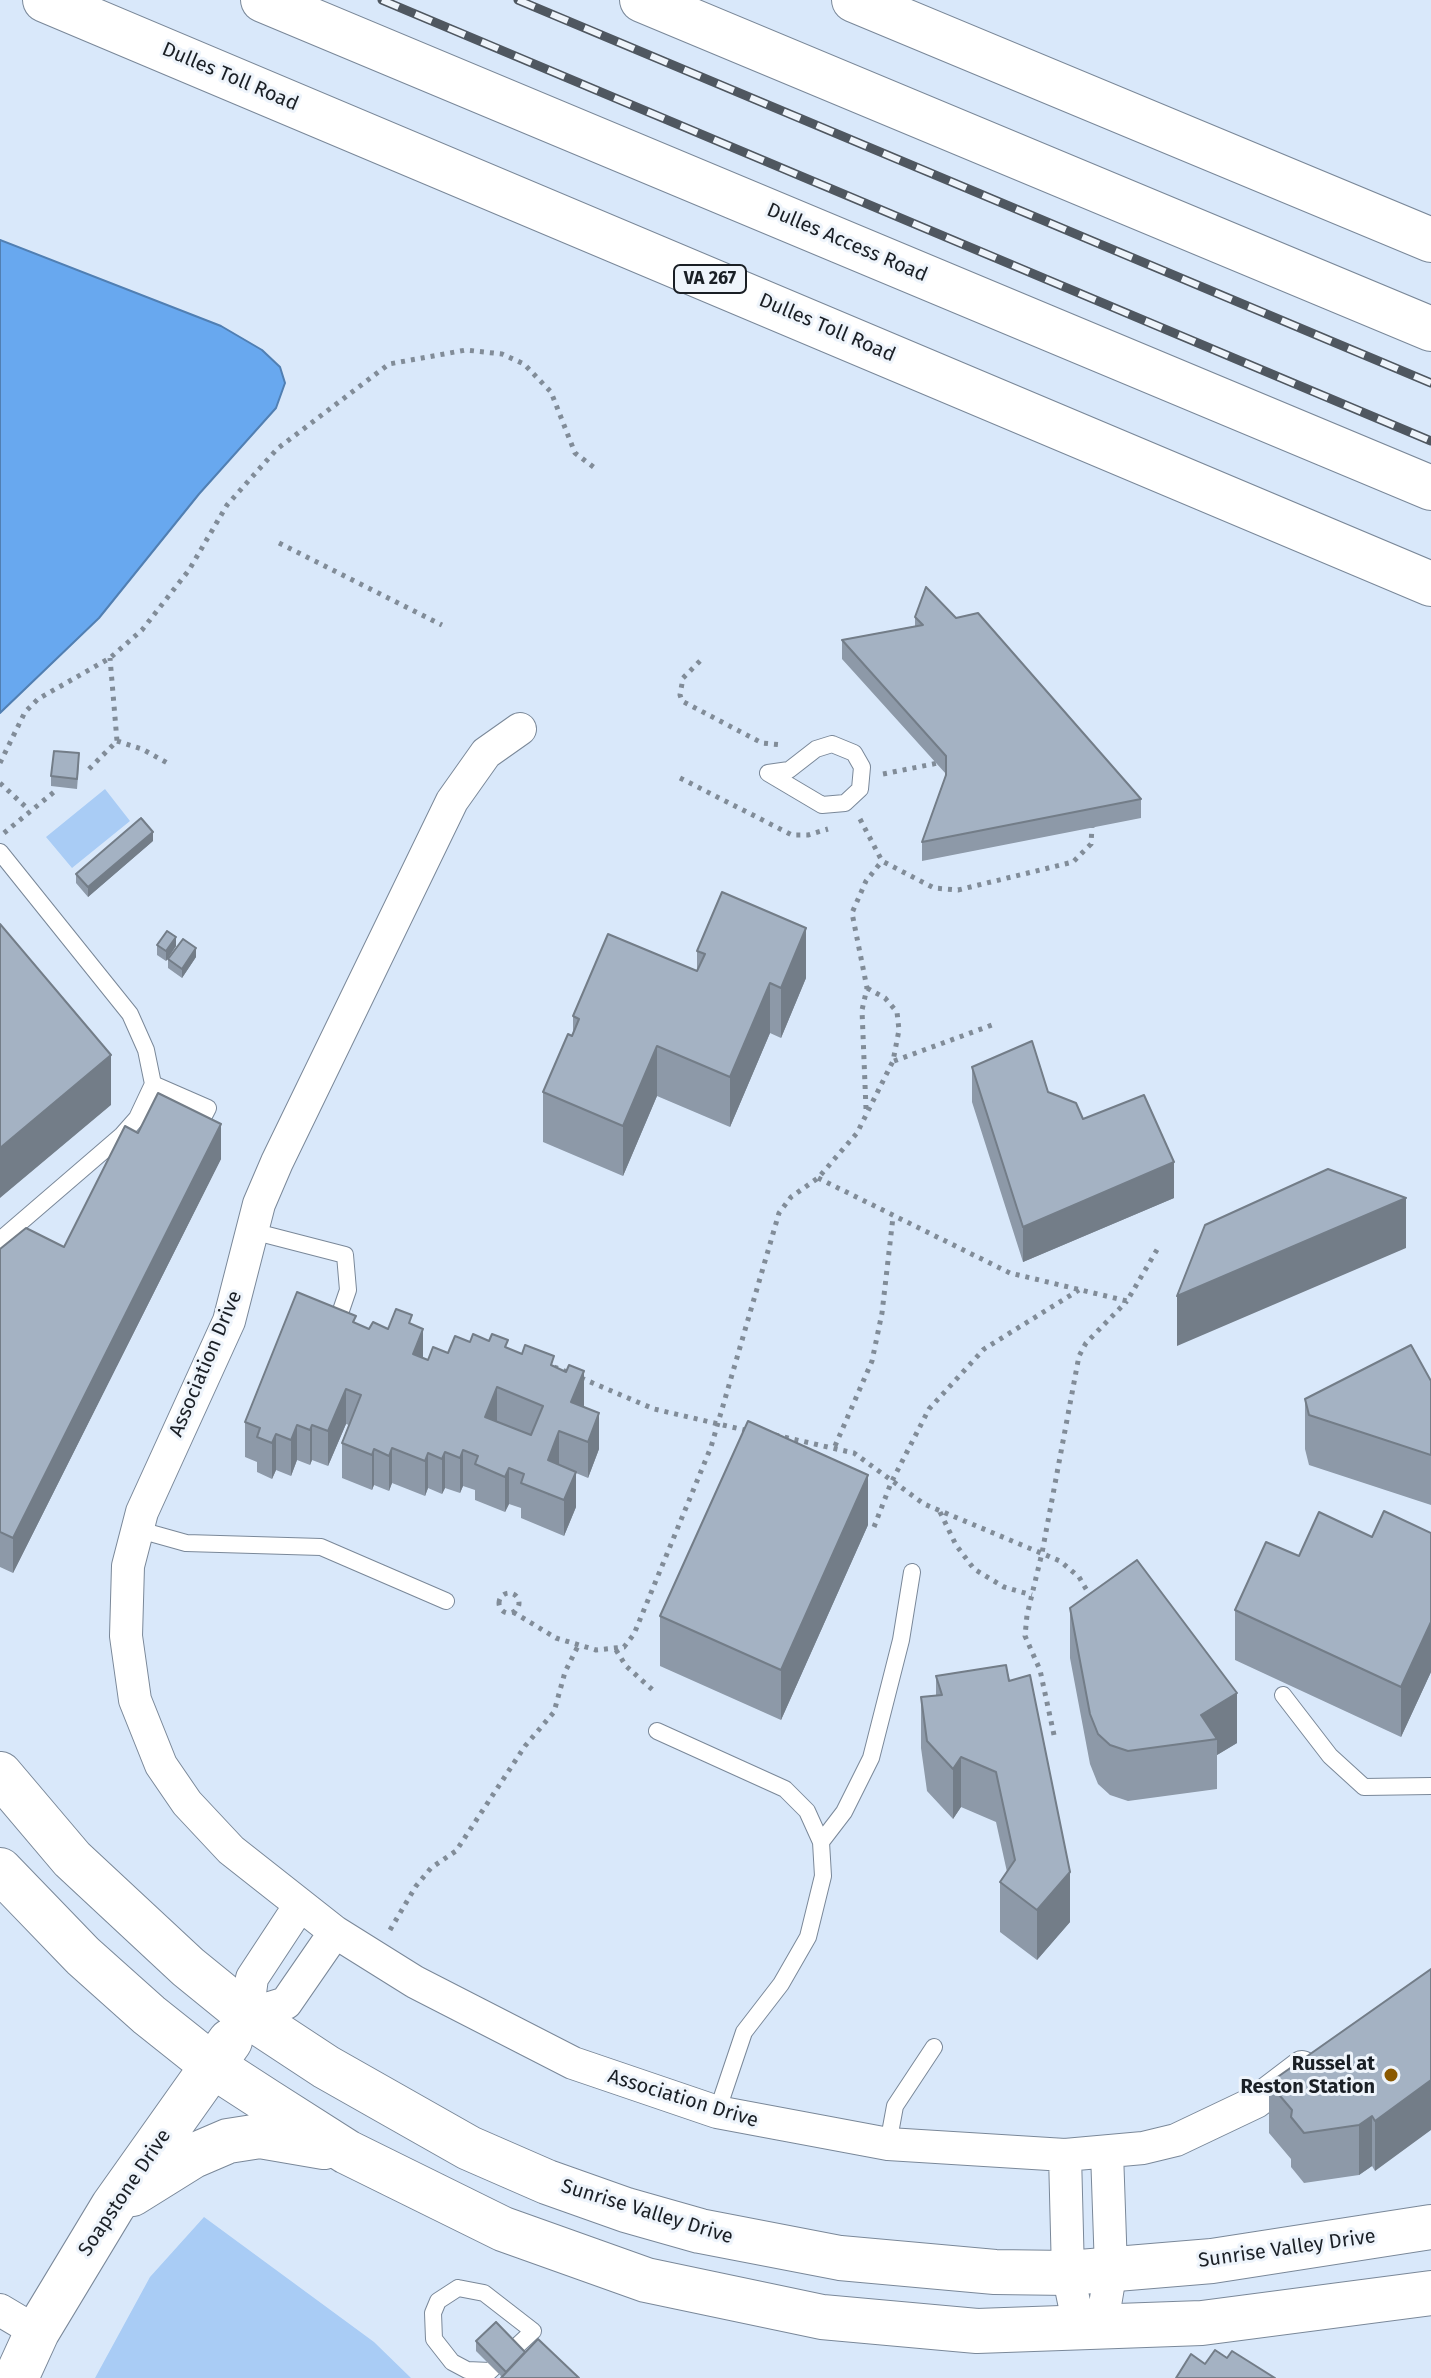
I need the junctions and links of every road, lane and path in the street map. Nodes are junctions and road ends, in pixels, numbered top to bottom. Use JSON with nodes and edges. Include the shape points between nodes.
{"nodes":[{"id":1,"x":45,"y":0,"type":"edge"},
{"id":2,"x":263,"y":0,"type":"edge"},
{"id":3,"x":642,"y":0,"type":"edge"},
{"id":4,"x":854,"y":0,"type":"edge"},
{"id":5,"x":1431,"y":240,"type":"edge"},
{"id":6,"x":1431,"y":329,"type":"edge"},
{"id":7,"x":596,"y":469,"type":"dead end"},
{"id":8,"x":1431,"y":488,"type":"edge"},
{"id":9,"x":279,"y":543,"type":"dead end"},
{"id":10,"x":1431,"y":584,"type":"edge"},
{"id":11,"x":442,"y":625,"type":"dead end"},
{"id":12,"x":110,"y":658,"type":"junction"},
{"id":13,"x":700,"y":661,"type":"dead end"},
{"id":14,"x":520,"y":729,"type":"dead end"},
{"id":15,"x":117,"y":741,"type":"junction"},
{"id":16,"x":794,"y":741,"type":"dead end"},
{"id":17,"x":0,"y":763,"type":"edge"},
{"id":18,"x":880,"y":763,"type":"dead end"},
{"id":19,"x":938,"y":763,"type":"edge"},
{"id":20,"x":171,"y":765,"type":"dead end"},
{"id":21,"x":89,"y":769,"type":"dead end"},
{"id":22,"x":768,"y":773,"type":"joint"},
{"id":23,"x":680,"y":778,"type":"dead end"},
{"id":24,"x":0,"y":783,"type":"edge"},
{"id":25,"x":54,"y":792,"type":"dead end"},
{"id":26,"x":29,"y":810,"type":"junction"},
{"id":27,"x":847,"y":823,"type":"dead end"},
{"id":28,"x":834,"y":827,"type":"dead end"},
{"id":29,"x":1092,"y":827,"type":"dead end"},
{"id":30,"x":0,"y":836,"type":"edge"},
{"id":31,"x":0,"y":852,"type":"edge"},
{"id":32,"x":882,"y":861,"type":"junction"},
{"id":33,"x":867,"y":988,"type":"junction"},
{"id":34,"x":992,"y":1025,"type":"dead end"},
{"id":35,"x":893,"y":1061,"type":"junction"},
{"id":36,"x":153,"y":1084,"type":"junction"},
{"id":37,"x":867,"y":1112,"type":"junction"},
{"id":38,"x":189,"y":1143,"type":"edge"},
{"id":39,"x":818,"y":1178,"type":"junction"},
{"id":40,"x":893,"y":1217,"type":"junction"},
{"id":41,"x":252,"y":1231,"type":"junction"},
{"id":42,"x":0,"y":1240,"type":"edge"},
{"id":43,"x":1158,"y":1248,"type":"dead end"},
{"id":44,"x":1080,"y":1289,"type":"junction"},
{"id":45,"x":1127,"y":1301,"type":"junction"},
{"id":46,"x":329,"y":1341,"type":"edge"},
{"id":47,"x":554,"y":1367,"type":"edge"},
{"id":48,"x":716,"y":1425,"type":"junction"},
{"id":49,"x":835,"y":1446,"type":"junction"},
{"id":50,"x":891,"y":1483,"type":"junction"},
{"id":51,"x":939,"y":1511,"type":"junction"},
{"id":52,"x":874,"y":1527,"type":"dead end"},
{"id":53,"x":136,"y":1529,"type":"junction"},
{"id":54,"x":1042,"y":1553,"type":"junction"},
{"id":55,"x":912,"y":1572,"type":"dead end"},
{"id":56,"x":1032,"y":1595,"type":"junction"},
{"id":57,"x":446,"y":1601,"type":"dead end"},
{"id":58,"x":1095,"y":1603,"type":"edge"},
{"id":59,"x":513,"y":1612,"type":"junction"},
{"id":60,"x":578,"y":1646,"type":"junction"},
{"id":61,"x":616,"y":1650,"type":"junction"},
{"id":62,"x":655,"y":1692,"type":"dead end"},
{"id":63,"x":1283,"y":1695,"type":"dead end"},
{"id":64,"x":657,"y":1731,"type":"dead end"},
{"id":65,"x":1054,"y":1735,"type":"dead end"},
{"id":66,"x":0,"y":1774,"type":"edge"},
{"id":67,"x":1431,"y":1786,"type":"edge"},
{"id":68,"x":821,"y":1842,"type":"junction"},
{"id":69,"x":0,"y":1870,"type":"edge"},
{"id":70,"x":300,"y":1905,"type":"junction"},
{"id":71,"x":335,"y":1932,"type":"junction"},
{"id":72,"x":376,"y":1958,"type":"junction"},
{"id":73,"x":247,"y":2015,"type":"junction"},
{"id":74,"x":1329,"y":2046,"type":"edge"},
{"id":75,"x":934,"y":2047,"type":"dead end"},
{"id":76,"x":213,"y":2066,"type":"junction"},
{"id":77,"x":717,"y":2112,"type":"junction"},
{"id":78,"x":888,"y":2144,"type":"junction"},
{"id":79,"x":347,"y":2152,"type":"junction"},
{"id":80,"x":1107,"y":2152,"type":"junction"},
{"id":81,"x":1065,"y":2155,"type":"junction"},
{"id":82,"x":113,"y":2206,"type":"junction"},
{"id":83,"x":1431,"y":2227,"type":"edge"},
{"id":84,"x":1111,"y":2269,"type":"junction"},
{"id":85,"x":1068,"y":2273,"type":"junction"},
{"id":86,"x":1431,"y":2293,"type":"edge"},
{"id":87,"x":0,"y":2310,"type":"edge"},
{"id":88,"x":1091,"y":2329,"type":"junction"},
{"id":89,"x":533,"y":2331,"type":"joint"},
{"id":90,"x":37,"y":2332,"type":"junction"},
{"id":91,"x":16,"y":2378,"type":"edge"}],
"edges":[{"from":1,"to":10,"type":"main road","name":"Dulles Toll Road","number":"VA 267"},
{"from":2,"to":8,"type":"main road","name":"Dulles Access Road"},
{"from":3,"to":6,"type":"main road"},
{"from":4,"to":5,"type":"main road"},
{"from":7,"to":12,"type":"path","via":[[575,453],[551,392],[524,364],[502,354],[466,350],[389,364],[258,469],[227,505],[166,602]]},
{"from":9,"to":11,"type":"path"},
{"from":12,"to":15,"type":"path"},
{"from":12,"to":17,"type":"path","via":[[38,699],[25,712]]},
{"from":13,"to":16,"type":"path","via":[[680,688],[688,707],[762,743],[779,746]]},
{"from":14,"to":41,"type":"street","name":"Association Drive","via":[[486,753],[452,801],[273,1172]]},
{"from":15,"to":20,"type":"path"},
{"from":15,"to":21,"type":"path"},
{"from":18,"to":19,"type":"path","via":[[882,774]]},
{"from":22,"to":22,"type":"lane","via":[[831,806],[854,797],[863,778],[854,753],[832,744],[816,749],[794,767]]},
{"from":23,"to":28,"type":"path","via":[[792,835]]},
{"from":24,"to":26,"type":"path"},
{"from":25,"to":26,"type":"path"},
{"from":26,"to":30,"type":"path"},
{"from":27,"to":32,"type":"path","via":[[860,819]]},
{"from":29,"to":32,"type":"path","via":[[1091,844],[1073,862],[968,889],[934,888]]},
{"from":31,"to":36,"type":"lane","via":[[130,1014]]},
{"from":32,"to":33,"type":"path","via":[[852,913]]},
{"from":33,"to":35,"type":"path","via":[[897,1012]]},
{"from":33,"to":37,"type":"path","via":[[862,1010]]},
{"from":34,"to":35,"type":"path"},
{"from":35,"to":37,"type":"path"},
{"from":36,"to":38,"type":"lane","via":[[208,1108]]},
{"from":36,"to":42,"type":"lane","via":[[122,1135]]},
{"from":37,"to":39,"type":"path","via":[[857,1133]]},
{"from":39,"to":40,"type":"path"},
{"from":39,"to":48,"type":"path","via":[[779,1213]]},
{"from":40,"to":44,"type":"path","via":[[1010,1273]]},
{"from":40,"to":49,"type":"path","via":[[872,1361]]},
{"from":41,"to":46,"type":"lane","via":[[345,1255],[348,1290]]},
{"from":41,"to":53,"type":"street","name":"Association Drive","via":[[229,1321]]},
{"from":43,"to":45,"type":"path"},
{"from":44,"to":45,"type":"path"},
{"from":44,"to":50,"type":"path","via":[[984,1349],[967,1366],[929,1409]]},
{"from":45,"to":54,"type":"path","via":[[1079,1356]]},
{"from":47,"to":48,"type":"path","via":[[654,1409]]},
{"from":48,"to":49,"type":"path"},
{"from":48,"to":61,"type":"path","via":[[705,1466],[634,1634]]},
{"from":49,"to":50,"type":"path","via":[[865,1459]]},
{"from":50,"to":51,"type":"path"},
{"from":50,"to":52,"type":"path"},
{"from":51,"to":54,"type":"path"},
{"from":51,"to":56,"type":"path","via":[[974,1569],[1004,1587]]},
{"from":53,"to":57,"type":"lane","via":[[186,1543],[321,1547]]},
{"from":53,"to":70,"type":"street","name":"Association Drive","via":[[125,1624],[133,1690],[146,1734],[170,1780],[204,1823]]},
{"from":54,"to":56,"type":"path"},
{"from":54,"to":58,"type":"path","via":[[1071,1568]]},
{"from":55,"to":68,"type":"lane","via":[[871,1758],[844,1812]]},
{"from":56,"to":65,"type":"path","via":[[1025,1636],[1040,1670]]},
{"from":59,"to":59,"type":"path","via":[[518,1598],[506,1593],[499,1604]]},
{"from":59,"to":60,"type":"path","via":[[531,1626]]},
{"from":60,"to":61,"type":"path"},
{"from":60,"to":72,"type":"path","via":[[554,1712],[525,1746],[456,1851],[416,1886]]},
{"from":61,"to":62,"type":"path"},
{"from":63,"to":67,"type":"lane","via":[[1330,1756],[1364,1787]]},
{"from":64,"to":68,"type":"lane","via":[[785,1789],[807,1811]]},
{"from":66,"to":73,"type":"main road","name":"Sunrise Valley Drive","via":[[72,1859]]},
{"from":68,"to":77,"type":"lane","via":[[823,1876],[808,1937],[744,2032]]},
{"from":69,"to":76,"type":"main road","via":[[83,1956]]},
{"from":70,"to":71,"type":"street","name":"Association Drive"},
{"from":70,"to":73,"type":"street","via":[[252,1978]]},
{"from":71,"to":72,"type":"street","name":"Association Drive"},
{"from":71,"to":73,"type":"street","via":[[286,2003]]},
{"from":72,"to":77,"type":"street","name":"Association Drive","via":[[546,2051]]},
{"from":73,"to":76,"type":"main road","name":"Soapstone Drive"},
{"from":73,"to":85,"type":"main road","name":"Sunrise Valley Drive","via":[[469,2148],[626,2210],[700,2231],[840,2258]]},
{"from":74,"to":80,"type":"street","name":"Association Drive","via":[[1256,2102],[1208,2126],[1176,2140]]},
{"from":75,"to":78,"type":"lane","via":[[895,2106]]},
{"from":76,"to":79,"type":"main road"},
{"from":76,"to":82,"type":"main road","name":"Soapstone Drive"},
{"from":77,"to":78,"type":"street","name":"Association Drive"},
{"from":78,"to":81,"type":"street","name":"Association Drive"},
{"from":79,"to":82,"type":"main road","via":[[260,2136],[228,2141],[193,2156]]},
{"from":79,"to":88,"type":"main road","via":[[503,2229],[688,2291],[883,2325],[977,2331]]},
{"from":80,"to":81,"type":"street","name":"Association Drive"},
{"from":80,"to":84,"type":"street"},
{"from":81,"to":85,"type":"street"},
{"from":82,"to":90,"type":"main road","name":"Soapstone Drive"},
{"from":83,"to":84,"type":"main road","name":"Sunrise Valley Drive","via":[[1212,2261]]},
{"from":84,"to":85,"type":"main road","name":"Sunrise Valley Drive"},
{"from":84,"to":88,"type":"street","via":[[1105,2305]]},
{"from":85,"to":88,"type":"street","via":[[1075,2307]]},
{"from":86,"to":88,"type":"main road","via":[[1202,2323]]},
{"from":87,"to":90,"type":"street"},
{"from":89,"to":89,"type":"lane","via":[[470,2288],[447,2294],[433,2313],[440,2350],[452,2362],[480,2373],[490,2371]]},
{"from":90,"to":91,"type":"main road","name":"Soapstone Drive"}]}
